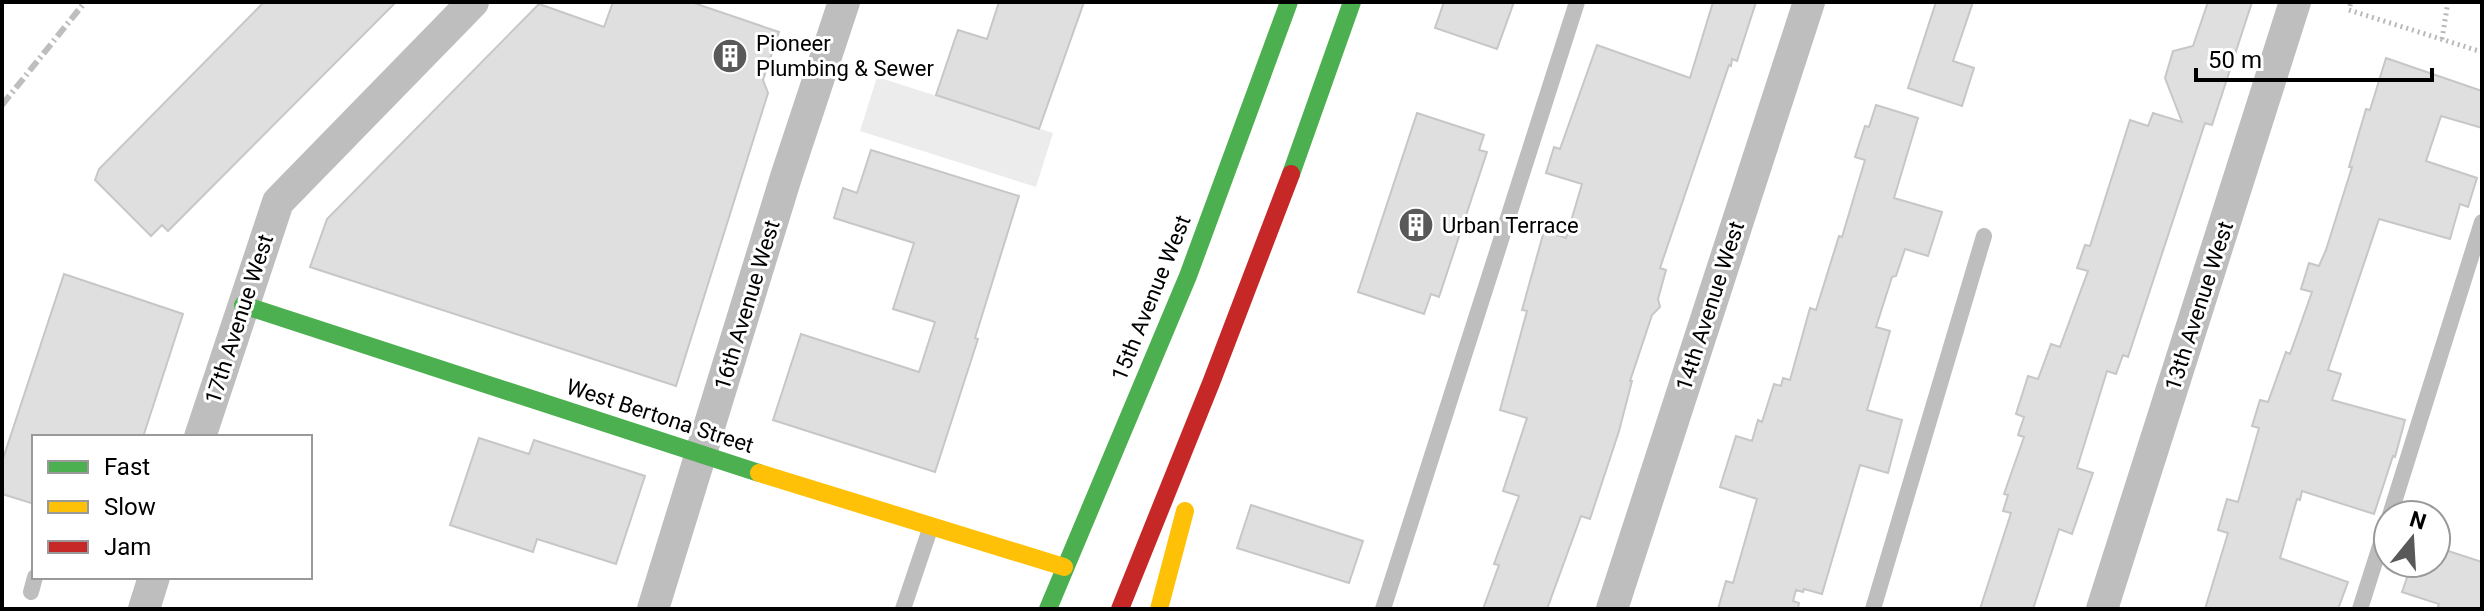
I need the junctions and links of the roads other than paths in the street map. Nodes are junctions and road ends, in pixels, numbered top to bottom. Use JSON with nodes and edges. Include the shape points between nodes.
{"nodes":[{"id":1,"x":473,"y":2,"type":"edge"},
{"id":2,"x":844,"y":2,"type":"edge"},
{"id":3,"x":1289,"y":2,"type":"edge"},
{"id":4,"x":1352,"y":2,"type":"edge"},
{"id":5,"x":1577,"y":2,"type":"edge"},
{"id":6,"x":1809,"y":2,"type":"edge"},
{"id":7,"x":2295,"y":2,"type":"edge"},
{"id":8,"x":2482,"y":222,"type":"edge"},
{"id":9,"x":1984,"y":236,"type":"dead end"},
{"id":10,"x":243,"y":305,"type":"junction"},
{"id":11,"x":1223,"y":357,"type":"junction"},
{"id":12,"x":201,"y":435,"type":"edge"},
{"id":13,"x":701,"y":455,"type":"junction"},
{"id":14,"x":2395,"y":499,"type":"edge"},
{"id":15,"x":930,"y":527,"type":"junction"},
{"id":16,"x":1064,"y":567,"type":"junction"},
{"id":17,"x":2372,"y":571,"type":"edge"},
{"id":18,"x":153,"y":579,"type":"edge"},
{"id":19,"x":144,"y":609,"type":"edge"},
{"id":20,"x":653,"y":609,"type":"edge"},
{"id":21,"x":903,"y":609,"type":"edge"},
{"id":22,"x":1026,"y":609,"type":"edge"},
{"id":23,"x":1048,"y":609,"type":"edge"},
{"id":24,"x":1120,"y":609,"type":"edge"},
{"id":25,"x":1159,"y":609,"type":"edge"},
{"id":26,"x":1383,"y":609,"type":"edge"},
{"id":27,"x":1612,"y":609,"type":"edge"},
{"id":28,"x":1873,"y":609,"type":"edge"},
{"id":29,"x":2102,"y":609,"type":"edge"},
{"id":30,"x":2360,"y":609,"type":"edge"}],
"edges":[{"from":1,"to":10,"type":"street","name":"17th Avenue West","via":[[278,202]]},
{"from":2,"to":13,"type":"street","name":"16th Avenue West"},
{"from":3,"to":16,"type":"main road","name":"15th Avenue West","via":[[1188,276]]},
{"from":4,"to":11,"type":"main road"},
{"from":5,"to":26,"type":"lane"},
{"from":6,"to":27,"type":"street","name":"14th Avenue West"},
{"from":7,"to":29,"type":"street","name":"13th Avenue West"},
{"from":8,"to":14,"type":"lane"},
{"from":9,"to":28,"type":"lane"},
{"from":10,"to":12,"type":"street","name":"17th Avenue West"},
{"from":10,"to":13,"type":"main road","name":"West Bertona Street"},
{"from":11,"to":24,"type":"main road"},
{"from":11,"to":25,"type":"main road"},
{"from":13,"to":15,"type":"main road","name":"West Bertona Street"},
{"from":13,"to":20,"type":"street","name":"16th Avenue West"},
{"from":15,"to":16,"type":"main road","name":"West Bertona Street"},
{"from":15,"to":21,"type":"lane"},
{"from":16,"to":22,"type":"main road"},
{"from":16,"to":23,"type":"main road","name":"15th Avenue West"},
{"from":17,"to":30,"type":"lane"},
{"from":18,"to":19,"type":"street"}]}
